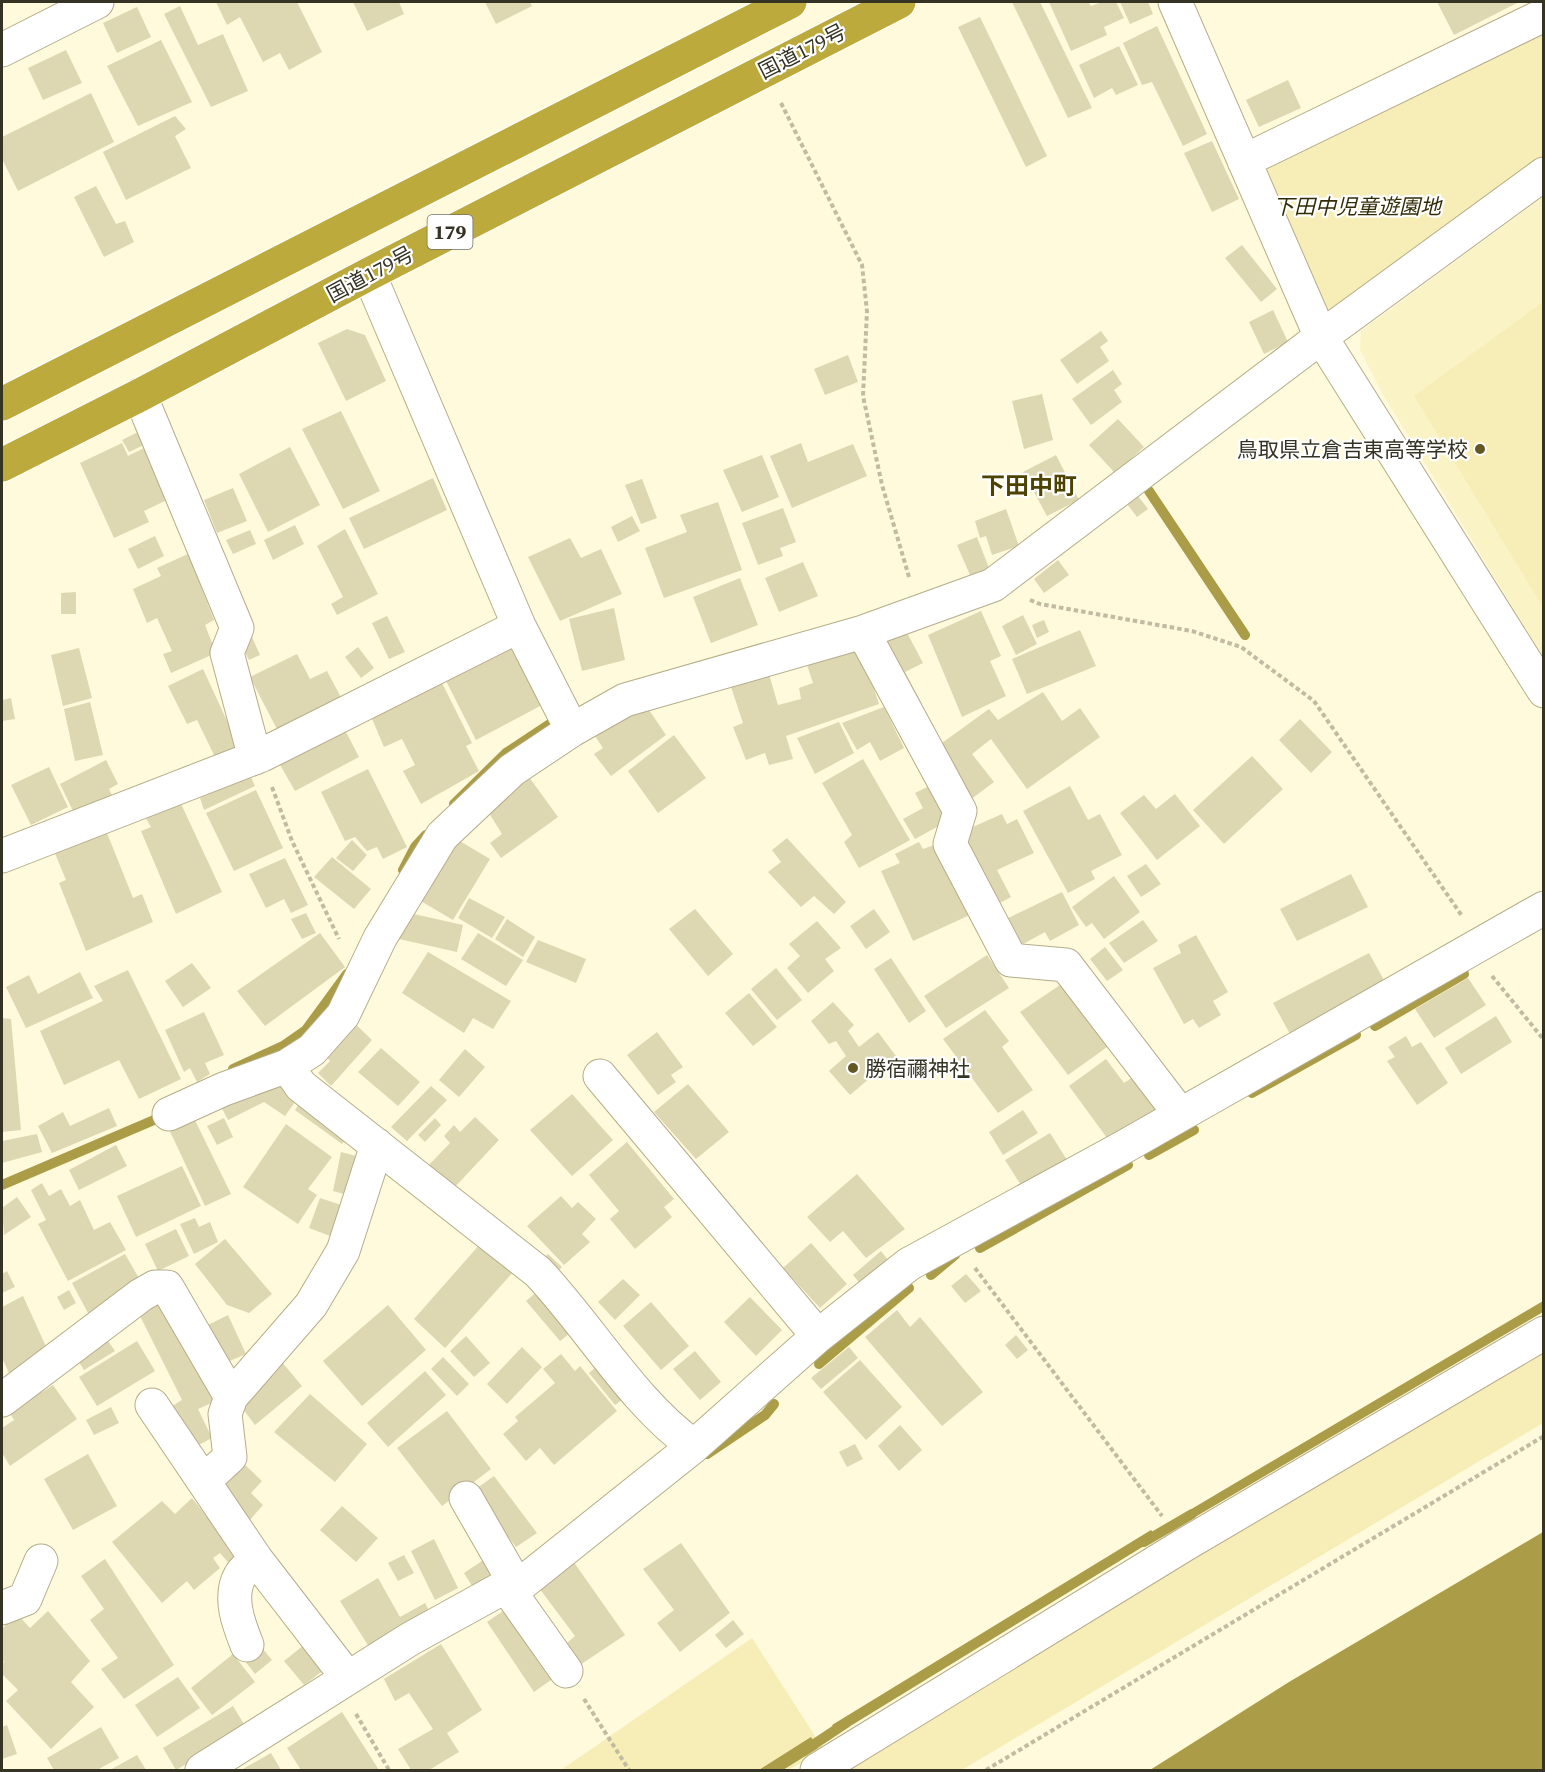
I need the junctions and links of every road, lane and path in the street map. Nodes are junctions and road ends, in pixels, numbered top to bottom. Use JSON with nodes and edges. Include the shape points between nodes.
{"nodes":[{"id":1,"x":97,"y":2,"type":"edge"},
{"id":2,"x":790,"y":2,"type":"edge"},
{"id":3,"x":899,"y":2,"type":"edge"},
{"id":4,"x":1175,"y":2,"type":"edge"},
{"id":5,"x":1544,"y":15,"type":"edge"},
{"id":6,"x":2,"y":50,"type":"edge"},
{"id":7,"x":765,"y":70,"type":"junction"},
{"id":8,"x":1244,"y":161,"type":"junction"},
{"id":9,"x":1544,"y":174,"type":"edge"},
{"id":10,"x":369,"y":274,"type":"junction"},
{"id":11,"x":1321,"y":337,"type":"junction"},
{"id":12,"x":140,"y":395,"type":"junction"},
{"id":13,"x":2,"y":404,"type":"edge"},
{"id":14,"x":2,"y":465,"type":"edge"},
{"id":15,"x":993,"y":585,"type":"junction"},
{"id":16,"x":920,"y":612,"type":"junction"},
{"id":17,"x":519,"y":626,"type":"junction"},
{"id":18,"x":862,"y":632,"type":"junction"},
{"id":19,"x":1544,"y":691,"type":"edge"},
{"id":20,"x":572,"y":730,"type":"junction"},
{"id":21,"x":258,"y":756,"type":"junction"},
{"id":22,"x":2,"y":856,"type":"edge"},
{"id":23,"x":1544,"y":908,"type":"edge"},
{"id":24,"x":1476,"y":947,"type":"junction"},
{"id":25,"x":368,"y":963,"type":"junction"},
{"id":26,"x":1544,"y":1040,"type":"edge"},
{"id":27,"x":287,"y":1066,"type":"junction"},
{"id":28,"x":600,"y":1076,"type":"dead end"},
{"id":29,"x":169,"y":1114,"type":"dead end"},
{"id":30,"x":1180,"y":1114,"type":"junction"},
{"id":31,"x":377,"y":1145,"type":"junction"},
{"id":32,"x":954,"y":1241,"type":"junction"},
{"id":33,"x":1544,"y":1333,"type":"edge"},
{"id":34,"x":818,"y":1336,"type":"junction"},
{"id":35,"x":231,"y":1396,"type":"junction"},
{"id":36,"x":2,"y":1400,"type":"edge"},
{"id":37,"x":152,"y":1405,"type":"dead end"},
{"id":38,"x":1544,"y":1436,"type":"edge"},
{"id":39,"x":694,"y":1446,"type":"junction"},
{"id":40,"x":204,"y":1482,"type":"junction"},
{"id":41,"x":466,"y":1498,"type":"dead end"},
{"id":42,"x":1184,"y":1545,"type":"junction"},
{"id":43,"x":256,"y":1559,"type":"junction"},
{"id":44,"x":41,"y":1561,"type":"dead end"},
{"id":45,"x":511,"y":1586,"type":"junction"},
{"id":46,"x":2,"y":1608,"type":"edge"},
{"id":47,"x":247,"y":1645,"type":"dead end"},
{"id":48,"x":566,"y":1671,"type":"joint"},
{"id":49,"x":343,"y":1681,"type":"junction"},
{"id":50,"x":202,"y":1770,"type":"edge"},
{"id":51,"x":389,"y":1770,"type":"edge"},
{"id":52,"x":629,"y":1770,"type":"edge"},
{"id":53,"x":817,"y":1770,"type":"edge"},
{"id":54,"x":986,"y":1770,"type":"edge"}],
"edges":[{"from":1,"to":6,"type":"street"},
{"from":2,"to":13,"type":"highway","number":"179"},
{"from":3,"to":7,"type":"highway","name":"国道179号","number":"179"},
{"from":4,"to":8,"type":"street"},
{"from":5,"to":8,"type":"street"},
{"from":7,"to":10,"type":"highway","name":"国道179号","number":"179"},
{"from":7,"to":16,"type":"path","via":[[862,265],[867,311],[863,396],[882,485]]},
{"from":8,"to":11,"type":"street"},
{"from":9,"to":11,"type":"street"},
{"from":10,"to":12,"type":"highway","name":"国道179号","number":"179"},
{"from":10,"to":17,"type":"street"},
{"from":11,"to":15,"type":"street"},
{"from":11,"to":19,"type":"street"},
{"from":12,"to":14,"type":"highway","name":"国道179号","number":"179"},
{"from":12,"to":21,"type":"street","via":[[237,628],[227,653]]},
{"from":15,"to":16,"type":"street"},
{"from":15,"to":24,"type":"path","via":[[1041,604],[1192,631],[1241,646],[1285,677],[1314,701]]},
{"from":16,"to":18,"type":"street"},
{"from":17,"to":20,"type":"street"},
{"from":17,"to":21,"type":"street"},
{"from":18,"to":20,"type":"street","via":[[625,700]]},
{"from":18,"to":30,"type":"street","via":[[960,811],[950,844],[1011,960],[1066,965]]},
{"from":20,"to":25,"type":"street","via":[[512,770],[442,836]]},
{"from":21,"to":22,"type":"street"},
{"from":21,"to":25,"type":"path","via":[[292,841],[337,936],[349,951]]},
{"from":23,"to":24,"type":"street"},
{"from":24,"to":26,"type":"path"},
{"from":24,"to":30,"type":"street"},
{"from":25,"to":27,"type":"street","via":[[343,1015],[312,1050]]},
{"from":27,"to":29,"type":"street"},
{"from":27,"to":31,"type":"street","via":[[302,1086]]},
{"from":28,"to":34,"type":"street"},
{"from":30,"to":32,"type":"street"},
{"from":31,"to":35,"type":"street","via":[[343,1251],[311,1305]]},
{"from":31,"to":39,"type":"street","via":[[538,1272],[669,1428]]},
{"from":32,"to":34,"type":"street","via":[[909,1264]]},
{"from":32,"to":42,"type":"path"},
{"from":33,"to":42,"type":"street"},
{"from":34,"to":39,"type":"street"},
{"from":35,"to":36,"type":"street","via":[[167,1287],[155,1287]]},
{"from":35,"to":40,"type":"street","via":[[225,1414],[230,1457]]},
{"from":37,"to":40,"type":"street"},
{"from":38,"to":54,"type":"path"},
{"from":39,"to":45,"type":"street","via":[[521,1584]]},
{"from":40,"to":43,"type":"street"},
{"from":41,"to":45,"type":"street"},
{"from":42,"to":53,"type":"street"},
{"from":43,"to":47,"type":"street","via":[[240,1576],[235,1596],[238,1623]]},
{"from":43,"to":49,"type":"street"},
{"from":44,"to":46,"type":"street","via":[[25,1599]]},
{"from":45,"to":48,"type":"street"},
{"from":45,"to":49,"type":"street","via":[[410,1639]]},
{"from":48,"to":52,"type":"path"},
{"from":49,"to":50,"type":"street"},
{"from":49,"to":51,"type":"path"}]}
